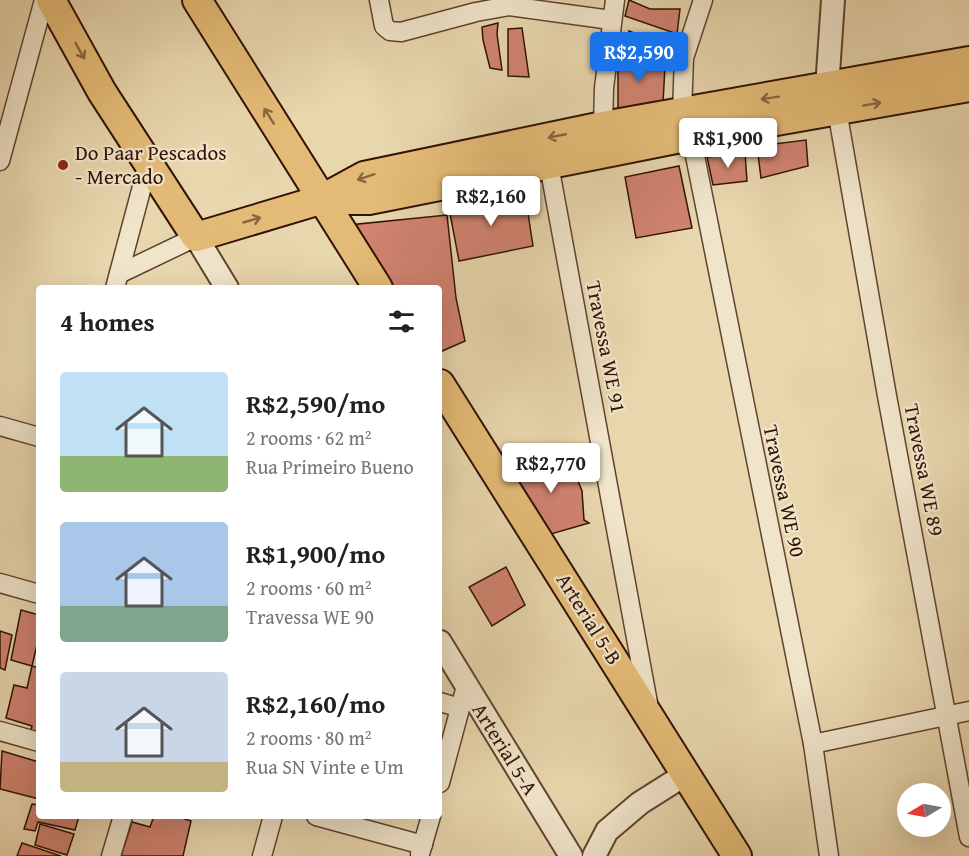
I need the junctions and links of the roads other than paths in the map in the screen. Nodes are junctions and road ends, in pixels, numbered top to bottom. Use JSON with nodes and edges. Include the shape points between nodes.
{"nodes":[{"id":1,"x":44,"y":0,"type":"edge"},
{"id":2,"x":51,"y":0,"type":"edge"},
{"id":3,"x":197,"y":0,"type":"edge"},
{"id":4,"x":379,"y":0,"type":"edge"},
{"id":5,"x":615,"y":0,"type":"edge"},
{"id":6,"x":702,"y":0,"type":"edge"},
{"id":7,"x":833,"y":0,"type":"edge"},
{"id":8,"x":611,"y":20,"type":"junction"},
{"id":9,"x":969,"y":61,"type":"edge"},
{"id":10,"x":969,"y":87,"type":"edge"},
{"id":11,"x":832,"y":99,"type":"junction"},
{"id":12,"x":686,"y":124,"type":"junction"},
{"id":13,"x":603,"y":126,"type":"junction"},
{"id":14,"x":637,"y":133,"type":"junction"},
{"id":15,"x":0,"y":161,"type":"edge"},
{"id":16,"x":148,"y":164,"type":"junction"},
{"id":17,"x":549,"y":165,"type":"junction"},
{"id":18,"x":320,"y":200,"type":"junction"},
{"id":19,"x":196,"y":237,"type":"junction"},
{"id":20,"x":117,"y":281,"type":"edge"},
{"id":21,"x":225,"y":285,"type":"edge"},
{"id":22,"x":376,"y":285,"type":"edge"},
{"id":23,"x":442,"y":387,"type":"edge"},
{"id":24,"x":0,"y":426,"type":"edge"},
{"id":25,"x":36,"y":436,"type":"edge"},
{"id":26,"x":0,"y":583,"type":"edge"},
{"id":27,"x":36,"y":593,"type":"edge"},
{"id":28,"x":442,"y":645,"type":"edge"},
{"id":29,"x":466,"y":686,"type":"junction"},
{"id":30,"x":442,"y":703,"type":"edge"},
{"id":31,"x":460,"y":708,"type":"junction"},
{"id":32,"x":969,"y":711,"type":"edge"},
{"id":33,"x":650,"y":715,"type":"junction"},
{"id":34,"x":946,"y":716,"type":"junction"},
{"id":35,"x":0,"y":731,"type":"edge"},
{"id":36,"x":36,"y":741,"type":"edge"},
{"id":37,"x":813,"y":744,"type":"junction"},
{"id":38,"x":686,"y":774,"type":"junction"},
{"id":39,"x":442,"y":776,"type":"edge"},
{"id":40,"x":122,"y":819,"type":"edge"},
{"id":41,"x":272,"y":819,"type":"edge"},
{"id":42,"x":325,"y":819,"type":"edge"},
{"id":43,"x":430,"y":819,"type":"edge"},
{"id":44,"x":969,"y":837,"type":"edge"},
{"id":45,"x":421,"y":850,"type":"edge"},
{"id":46,"x":111,"y":856,"type":"edge"},
{"id":47,"x":262,"y":856,"type":"edge"},
{"id":48,"x":571,"y":856,"type":"edge"},
{"id":49,"x":594,"y":856,"type":"edge"},
{"id":50,"x":737,"y":856,"type":"edge"},
{"id":51,"x":829,"y":856,"type":"edge"}],
"edges":[{"from":1,"to":15,"type":"street"},
{"from":2,"to":16,"type":"main road","one_way":true},
{"from":18,"to":3,"type":"main road","one_way":true},
{"from":4,"to":8,"type":"street","via":[[384,27],[401,32],[509,6]]},
{"from":5,"to":8,"type":"street"},
{"from":6,"to":12,"type":"street","name":"Travessa WE 90","via":[[684,58]]},
{"from":7,"to":11,"type":"street"},
{"from":8,"to":13,"type":"street"},
{"from":9,"to":11,"type":"main road"},
{"from":11,"to":10,"type":"main road","one_way":true},
{"from":11,"to":12,"type":"main road"},
{"from":11,"to":34,"type":"street","name":"Travessa WE 89"},
{"from":12,"to":14,"type":"main road"},
{"from":12,"to":37,"type":"street","name":"Travessa WE 90"},
{"from":13,"to":14,"type":"main road"},
{"from":13,"to":18,"type":"main road","one_way":true,"via":[[364,176]]},
{"from":14,"to":17,"type":"main road"},
{"from":16,"to":19,"type":"main road"},
{"from":16,"to":20,"type":"street"},
{"from":17,"to":18,"type":"main road","via":[[369,200]]},
{"from":17,"to":33,"type":"street","name":"Travessa WE 91"},
{"from":19,"to":18,"type":"main road","one_way":true},
{"from":18,"to":22,"type":"main road"},
{"from":19,"to":20,"type":"street"},
{"from":19,"to":21,"type":"street"},
{"from":23,"to":33,"type":"main road","name":"Arterial 5-B"},
{"from":24,"to":25,"type":"street"},
{"from":26,"to":27,"type":"street"},
{"from":28,"to":29,"type":"street","name":"Arterial 5-A"},
{"from":29,"to":31,"type":"street"},
{"from":29,"to":48,"type":"street","name":"Arterial 5-A"},
{"from":30,"to":31,"type":"street"},
{"from":31,"to":39,"type":"street"},
{"from":32,"to":34,"type":"street"},
{"from":33,"to":38,"type":"main road","name":"Arterial 5-B"},
{"from":34,"to":37,"type":"street"},
{"from":34,"to":44,"type":"street","name":"Travessa WE 89"},
{"from":35,"to":36,"type":"street"},
{"from":37,"to":51,"type":"street","name":"Travessa WE 90"},
{"from":38,"to":49,"type":"street","via":[[640,803],[607,831]]},
{"from":38,"to":50,"type":"main road","name":"Arterial 5-B"},
{"from":40,"to":46,"type":"street"},
{"from":41,"to":47,"type":"street"},
{"from":42,"to":45,"type":"street"},
{"from":43,"to":45,"type":"street"}]}
